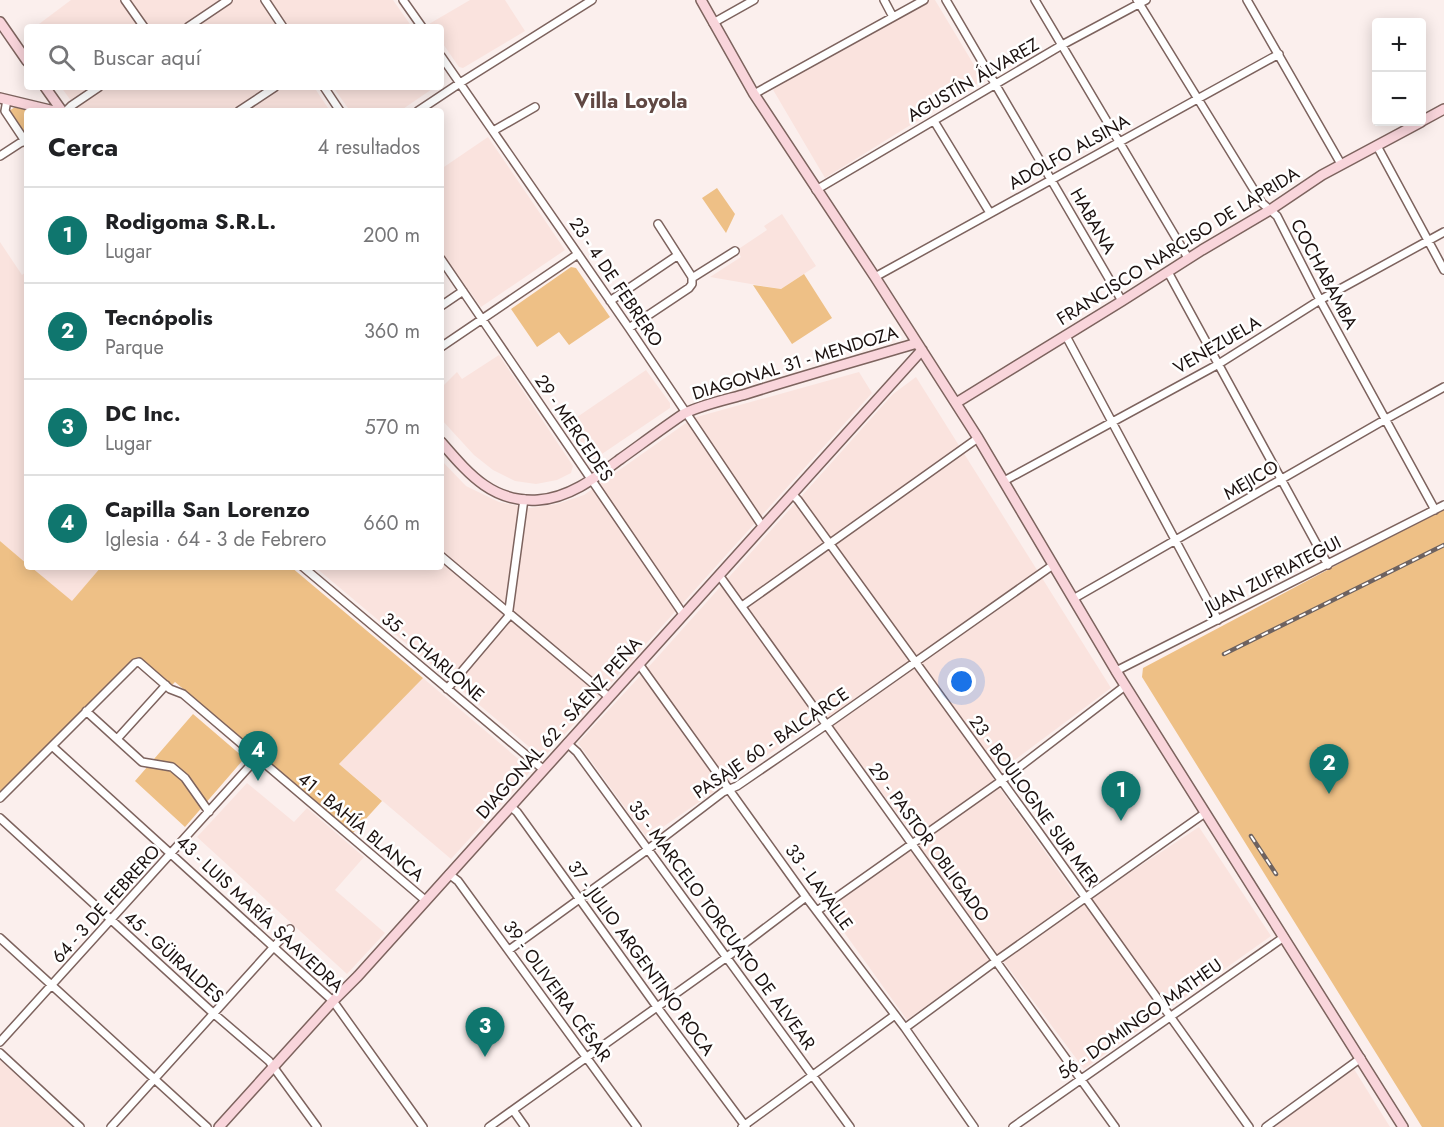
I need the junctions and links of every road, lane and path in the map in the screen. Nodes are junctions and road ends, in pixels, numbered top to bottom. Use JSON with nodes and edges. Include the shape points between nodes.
{"nodes":[{"id":1,"x":125,"y":0,"type":"edge"},
{"id":2,"x":228,"y":0,"type":"edge"},
{"id":3,"x":265,"y":0,"type":"edge"},
{"id":4,"x":403,"y":0,"type":"edge"},
{"id":5,"x":592,"y":0,"type":"edge"},
{"id":6,"x":700,"y":0,"type":"edge"},
{"id":7,"x":754,"y":0,"type":"edge"},
{"id":8,"x":884,"y":0,"type":"edge"},
{"id":9,"x":924,"y":0,"type":"edge"},
{"id":10,"x":946,"y":0,"type":"edge"},
{"id":11,"x":1035,"y":0,"type":"edge"},
{"id":12,"x":1247,"y":0,"type":"edge"},
{"id":13,"x":1141,"y":1,"type":"edge"},
{"id":14,"x":893,"y":17,"type":"junction"},
{"id":15,"x":0,"y":21,"type":"edge"},
{"id":16,"x":713,"y":22,"type":"junction"},
{"id":17,"x":142,"y":24,"type":"edge"},
{"id":18,"x":192,"y":24,"type":"edge"},
{"id":19,"x":281,"y":24,"type":"edge"},
{"id":20,"x":420,"y":24,"type":"edge"},
{"id":21,"x":1062,"y":45,"type":"junction"},
{"id":22,"x":1279,"y":54,"type":"junction"},
{"id":23,"x":24,"y":56,"type":"edge"},
{"id":24,"x":444,"y":60,"type":"edge"},
{"id":25,"x":460,"y":83,"type":"junction"},
{"id":26,"x":995,"y":85,"type":"junction"},
{"id":27,"x":47,"y":90,"type":"edge"},
{"id":28,"x":95,"y":90,"type":"edge"},
{"id":29,"x":270,"y":90,"type":"edge"},
{"id":30,"x":326,"y":90,"type":"edge"},
{"id":31,"x":754,"y":94,"type":"junction"},
{"id":32,"x":3,"y":99,"type":"edge"},
{"id":33,"x":1198,"y":99,"type":"junction"},
{"id":34,"x":535,"y":107,"type":"dead end"},
{"id":35,"x":41,"y":108,"type":"edge"},
{"id":36,"x":62,"y":108,"type":"edge"},
{"id":37,"x":68,"y":108,"type":"edge"},
{"id":38,"x":244,"y":108,"type":"edge"},
{"id":39,"x":338,"y":108,"type":"edge"},
{"id":40,"x":422,"y":108,"type":"edge"},
{"id":41,"x":1444,"y":108,"type":"edge"},
{"id":42,"x":1426,"y":118,"type":"edge"},
{"id":43,"x":934,"y":121,"type":"junction"},
{"id":44,"x":1412,"y":126,"type":"edge"},
{"id":45,"x":493,"y":131,"type":"junction"},
{"id":46,"x":24,"y":138,"type":"edge"},
{"id":47,"x":1120,"y":141,"type":"junction"},
{"id":48,"x":24,"y":142,"type":"edge"},
{"id":49,"x":1377,"y":146,"type":"junction"},
{"id":50,"x":0,"y":156,"type":"edge"},
{"id":51,"x":1341,"y":164,"type":"junction"},
{"id":52,"x":1051,"y":179,"type":"junction"},
{"id":53,"x":816,"y":190,"type":"junction"},
{"id":54,"x":1270,"y":210,"type":"junction"},
{"id":55,"x":990,"y":213,"type":"junction"},
{"id":56,"x":658,"y":224,"type":"dead end"},
{"id":57,"x":1444,"y":232,"type":"edge"},
{"id":58,"x":1428,"y":241,"type":"junction"},
{"id":59,"x":735,"y":251,"type":"dead end"},
{"id":60,"x":578,"y":254,"type":"junction"},
{"id":61,"x":678,"y":255,"type":"junction"},
{"id":62,"x":1188,"y":258,"type":"junction"},
{"id":63,"x":444,"y":262,"type":"edge"},
{"id":64,"x":448,"y":268,"type":"junction"},
{"id":65,"x":1444,"y":270,"type":"edge"},
{"id":66,"x":444,"y":271,"type":"edge"},
{"id":67,"x":1167,"y":272,"type":"junction"},
{"id":68,"x":875,"y":277,"type":"junction"},
{"id":69,"x":692,"y":278,"type":"junction"},
{"id":70,"x":463,"y":291,"type":"junction"},
{"id":71,"x":1320,"y":300,"type":"junction"},
{"id":72,"x":610,"y":301,"type":"junction"},
{"id":73,"x":1122,"y":301,"type":"junction"},
{"id":74,"x":444,"y":304,"type":"edge"},
{"id":75,"x":482,"y":320,"type":"junction"},
{"id":76,"x":629,"y":328,"type":"junction"},
{"id":77,"x":1066,"y":336,"type":"junction"},
{"id":78,"x":444,"y":345,"type":"edge"},
{"id":79,"x":919,"y":346,"type":"junction"},
{"id":80,"x":1217,"y":365,"type":"junction"},
{"id":81,"x":1444,"y":387,"type":"edge"},
{"id":82,"x":956,"y":404,"type":"junction"},
{"id":83,"x":686,"y":413,"type":"junction"},
{"id":84,"x":1386,"y":419,"type":"junction"},
{"id":85,"x":1112,"y":421,"type":"junction"},
{"id":86,"x":978,"y":438,"type":"junction"},
{"id":87,"x":444,"y":445,"type":"edge"},
{"id":88,"x":591,"y":480,"type":"junction"},
{"id":89,"x":1280,"y":480,"type":"junction"},
{"id":90,"x":1004,"y":481,"type":"junction"},
{"id":91,"x":792,"y":494,"type":"junction"},
{"id":92,"x":524,"y":500,"type":"junction"},
{"id":93,"x":1444,"y":505,"type":"edge"},
{"id":94,"x":1435,"y":510,"type":"junction"},
{"id":95,"x":763,"y":527,"type":"junction"},
{"id":96,"x":1175,"y":541,"type":"junction"},
{"id":97,"x":829,"y":544,"type":"junction"},
{"id":98,"x":444,"y":559,"type":"edge"},
{"id":99,"x":1053,"y":565,"type":"junction"},
{"id":100,"x":1328,"y":565,"type":"junction"},
{"id":101,"x":307,"y":570,"type":"edge"},
{"id":102,"x":719,"y":575,"type":"junction"},
{"id":103,"x":1073,"y":599,"type":"junction"},
{"id":104,"x":742,"y":606,"type":"junction"},
{"id":105,"x":509,"y":614,"type":"junction"},
{"id":106,"x":683,"y":614,"type":"junction"},
{"id":107,"x":1218,"y":620,"type":"junction"},
{"id":108,"x":915,"y":662,"type":"junction"},
{"id":109,"x":639,"y":664,"type":"junction"},
{"id":110,"x":1116,"y":671,"type":"junction"},
{"id":111,"x":165,"y":685,"type":"junction"},
{"id":112,"x":1125,"y":686,"type":"junction"},
{"id":113,"x":447,"y":689,"type":"junction"},
{"id":114,"x":609,"y":697,"type":"junction"},
{"id":115,"x":86,"y":711,"type":"junction"},
{"id":116,"x":826,"y":725,"type":"junction"},
{"id":117,"x":117,"y":740,"type":"junction"},
{"id":118,"x":567,"y":743,"type":"junction"},
{"id":119,"x":52,"y":746,"type":"junction"},
{"id":120,"x":257,"y":758,"type":"junction"},
{"id":121,"x":544,"y":770,"type":"junction"},
{"id":122,"x":1001,"y":781,"type":"junction"},
{"id":123,"x":729,"y":789,"type":"junction"},
{"id":124,"x":0,"y":798,"type":"edge"},
{"id":125,"x":511,"y":807,"type":"junction"},
{"id":126,"x":209,"y":812,"type":"junction"},
{"id":127,"x":1205,"y":813,"type":"junction"},
{"id":128,"x":0,"y":818,"type":"edge"},
{"id":129,"x":912,"y":844,"type":"junction"},
{"id":130,"x":647,"y":850,"type":"junction"},
{"id":131,"x":172,"y":854,"type":"junction"},
{"id":132,"x":449,"y":874,"type":"junction"},
{"id":133,"x":806,"y":897,"type":"junction"},
{"id":134,"x":1085,"y":898,"type":"junction"},
{"id":135,"x":579,"y":899,"type":"junction"},
{"id":136,"x":425,"y":900,"type":"junction"},
{"id":137,"x":817,"y":910,"type":"junction"},
{"id":138,"x":111,"y":920,"type":"junction"},
{"id":139,"x":290,"y":929,"type":"dead end"},
{"id":140,"x":1284,"y":937,"type":"junction"},
{"id":141,"x":0,"y":938,"type":"edge"},
{"id":142,"x":275,"y":946,"type":"junction"},
{"id":143,"x":509,"y":950,"type":"junction"},
{"id":144,"x":727,"y":957,"type":"junction"},
{"id":145,"x":996,"y":961,"type":"junction"},
{"id":146,"x":52,"y":986,"type":"junction"},
{"id":147,"x":333,"y":1001,"type":"junction"},
{"id":148,"x":657,"y":1006,"type":"junction"},
{"id":149,"x":213,"y":1013,"type":"junction"},
{"id":150,"x":895,"y":1014,"type":"junction"},
{"id":151,"x":1170,"y":1017,"type":"junction"},
{"id":152,"x":905,"y":1028,"type":"junction"},
{"id":153,"x":0,"y":1042,"type":"edge"},
{"id":154,"x":0,"y":1053,"type":"edge"},
{"id":155,"x":586,"y":1057,"type":"junction"},
{"id":156,"x":1360,"y":1058,"type":"junction"},
{"id":157,"x":274,"y":1067,"type":"junction"},
{"id":158,"x":813,"y":1076,"type":"junction"},
{"id":159,"x":156,"y":1079,"type":"junction"},
{"id":160,"x":1080,"y":1079,"type":"junction"},
{"id":161,"x":513,"y":1110,"type":"junction"},
{"id":162,"x":744,"y":1126,"type":"edge"},
{"id":163,"x":80,"y":1127,"type":"edge"},
{"id":164,"x":111,"y":1127,"type":"edge"},
{"id":165,"x":207,"y":1127,"type":"edge"},
{"id":166,"x":219,"y":1127,"type":"edge"},
{"id":167,"x":317,"y":1127,"type":"edge"},
{"id":168,"x":423,"y":1127,"type":"edge"},
{"id":169,"x":489,"y":1127,"type":"edge"},
{"id":170,"x":525,"y":1127,"type":"edge"},
{"id":171,"x":637,"y":1127,"type":"edge"},
{"id":172,"x":850,"y":1127,"type":"edge"},
{"id":173,"x":974,"y":1127,"type":"edge"},
{"id":174,"x":1013,"y":1127,"type":"edge"},
{"id":175,"x":1115,"y":1127,"type":"edge"},
{"id":176,"x":1249,"y":1127,"type":"edge"},
{"id":177,"x":1266,"y":1127,"type":"edge"},
{"id":178,"x":1403,"y":1127,"type":"edge"}],
"edges":[{"from":1,"to":17,"type":"street"},
{"from":2,"to":18,"type":"street"},
{"from":3,"to":19,"type":"street"},
{"from":4,"to":20,"type":"street"},
{"from":5,"to":25,"type":"street"},
{"from":6,"to":16,"type":"main road"},
{"from":7,"to":16,"type":"street"},
{"from":8,"to":14,"type":"street"},
{"from":9,"to":14,"type":"street"},
{"from":10,"to":26,"type":"street","name":"HABANA"},
{"from":11,"to":21,"type":"street"},
{"from":12,"to":22,"type":"street"},
{"from":13,"to":21,"type":"street","name":"AGUSTÍN ÁLVAREZ"},
{"from":13,"to":33,"type":"street","name":"COCHABAMBA"},
{"from":14,"to":31,"type":"street"},
{"from":15,"to":23,"type":"main road"},
{"from":16,"to":31,"type":"main road"},
{"from":21,"to":26,"type":"street","name":"AGUSTÍN ÁLVAREZ"},
{"from":21,"to":47,"type":"street"},
{"from":22,"to":33,"type":"street","name":"ADOLFO ALSINA"},
{"from":22,"to":51,"type":"street"},
{"from":24,"to":25,"type":"street","name":"23 - 4 DE FEBRERO"},
{"from":25,"to":40,"type":"street"},
{"from":25,"to":45,"type":"street","name":"23 - 4 DE FEBRERO"},
{"from":26,"to":43,"type":"street","name":"AGUSTÍN ÁLVAREZ"},
{"from":26,"to":52,"type":"street","name":"HABANA"},
{"from":27,"to":36,"type":"main road"},
{"from":28,"to":37,"type":"street"},
{"from":29,"to":38,"type":"street"},
{"from":30,"to":39,"type":"street"},
{"from":31,"to":53,"type":"main road"},
{"from":32,"to":35,"type":"main road"},
{"from":32,"to":46,"type":"street","via":[[5,111]]},
{"from":33,"to":47,"type":"street","name":"ADOLFO ALSINA"},
{"from":33,"to":54,"type":"street","name":"COCHABAMBA"},
{"from":34,"to":45,"type":"street"},
{"from":41,"to":42,"type":"main road","name":"FRANCISCO NARCISO DE LAPRIDA"},
{"from":43,"to":53,"type":"street","name":"AGUSTÍN ÁLVAREZ"},
{"from":43,"to":55,"type":"street"},
{"from":44,"to":49,"type":"main road","name":"FRANCISCO NARCISO DE LAPRIDA"},
{"from":45,"to":60,"type":"street","name":"23 - 4 DE FEBRERO"},
{"from":47,"to":52,"type":"street","name":"ADOLFO ALSINA"},
{"from":47,"to":62,"type":"street"},
{"from":48,"to":50,"type":"street"},
{"from":49,"to":51,"type":"main road","name":"FRANCISCO NARCISO DE LAPRIDA"},
{"from":49,"to":58,"type":"street"},
{"from":51,"to":54,"type":"main road","name":"FRANCISCO NARCISO DE LAPRIDA"},
{"from":52,"to":55,"type":"street","name":"ADOLFO ALSINA"},
{"from":52,"to":73,"type":"street","name":"HABANA"},
{"from":53,"to":68,"type":"main road"},
{"from":54,"to":62,"type":"main road","name":"FRANCISCO NARCISO DE LAPRIDA"},
{"from":54,"to":71,"type":"street","name":"COCHABAMBA","via":[[1277,216]]},
{"from":55,"to":68,"type":"street","name":"ADOLFO ALSINA"},
{"from":56,"to":61,"type":"street"},
{"from":57,"to":58,"type":"street","name":"VENEZUELA"},
{"from":58,"to":65,"type":"street"},
{"from":58,"to":71,"type":"street","name":"VENEZUELA"},
{"from":59,"to":69,"type":"street"},
{"from":60,"to":72,"type":"street","name":"23 - 4 DE FEBRERO"},
{"from":60,"to":75,"type":"street"},
{"from":61,"to":69,"type":"street"},
{"from":61,"to":72,"type":"street"},
{"from":62,"to":67,"type":"main road","name":"FRANCISCO NARCISO DE LAPRIDA"},
{"from":63,"to":64,"type":"street","name":"29 - MERCEDES"},
{"from":64,"to":66,"type":"street"},
{"from":64,"to":70,"type":"street","name":"29 - MERCEDES"},
{"from":67,"to":73,"type":"main road","name":"FRANCISCO NARCISO DE LAPRIDA"},
{"from":67,"to":80,"type":"street"},
{"from":68,"to":79,"type":"main road"},
{"from":69,"to":76,"type":"street","via":[[688,288]]},
{"from":70,"to":74,"type":"street"},
{"from":70,"to":75,"type":"street","name":"29 - MERCEDES"},
{"from":71,"to":80,"type":"street","name":"VENEZUELA"},
{"from":71,"to":84,"type":"street","name":"COCHABAMBA"},
{"from":72,"to":76,"type":"street","name":"23 - 4 DE FEBRERO"},
{"from":73,"to":77,"type":"main road","name":"FRANCISCO NARCISO DE LAPRIDA"},
{"from":75,"to":78,"type":"street"},
{"from":75,"to":88,"type":"street","name":"29 - MERCEDES"},
{"from":76,"to":83,"type":"street","name":"23 - 4 DE FEBRERO"},
{"from":77,"to":82,"type":"main road","name":"FRANCISCO NARCISO DE LAPRIDA"},
{"from":77,"to":85,"type":"street"},
{"from":79,"to":82,"type":"main road"},
{"from":79,"to":83,"type":"main road","name":"DIAGONAL 31 - MENDOZA"},
{"from":79,"to":91,"type":"main road","name":"DIAGONAL 62 - SÁENZ PEÑA"},
{"from":80,"to":85,"type":"street","name":"VENEZUELA"},
{"from":80,"to":89,"type":"street"},
{"from":81,"to":84,"type":"street","name":"MEJICO"},
{"from":82,"to":86,"type":"main road"},
{"from":83,"to":88,"type":"main road","name":"DIAGONAL 31 - MENDOZA"},
{"from":83,"to":95,"type":"street","name":"23 - 4 DE FEBRERO"},
{"from":84,"to":89,"type":"street","name":"MEJICO"},
{"from":84,"to":94,"type":"street","name":"COCHABAMBA"},
{"from":85,"to":90,"type":"street","name":"VENEZUELA"},
{"from":85,"to":96,"type":"street"},
{"from":86,"to":90,"type":"main road"},
{"from":86,"to":97,"type":"street"},
{"from":87,"to":92,"type":"main road","name":"DIAGONAL 31 - MENDOZA","via":[[484,486]]},
{"from":88,"to":92,"type":"main road","name":"DIAGONAL 31 - MENDOZA","via":[[556,496]]},
{"from":88,"to":106,"type":"street","name":"29 - MERCEDES"},
{"from":89,"to":96,"type":"street","name":"MEJICO"},
{"from":89,"to":100,"type":"street"},
{"from":90,"to":99,"type":"main road"},
{"from":91,"to":95,"type":"main road","name":"DIAGONAL 62 - SÁENZ PEÑA"},
{"from":91,"to":97,"type":"street","name":"23 - BOULOGNE SUR MER"},
{"from":92,"to":105,"type":"street"},
{"from":93,"to":94,"type":"street","name":"JUAN ZUFRIATEGUI"},
{"from":94,"to":100,"type":"street","name":"JUAN ZUFRIATEGUI"},
{"from":95,"to":102,"type":"main road","name":"DIAGONAL 62 - SÁENZ PEÑA"},
{"from":96,"to":103,"type":"street","name":"MEJICO"},
{"from":96,"to":107,"type":"street"},
{"from":97,"to":104,"type":"street"},
{"from":97,"to":108,"type":"street","name":"23 - BOULOGNE SUR MER"},
{"from":98,"to":105,"type":"street"},
{"from":99,"to":103,"type":"main road"},
{"from":99,"to":108,"type":"street","name":"PASAJE 60 - BALCARCE"},
{"from":100,"to":107,"type":"street","name":"JUAN ZUFRIATEGUI"},
{"from":101,"to":113,"type":"street","name":"35 - CHARLONE"},
{"from":102,"to":104,"type":"street","name":"29 - PASTOR OBLIGADO"},
{"from":102,"to":106,"type":"main road","name":"DIAGONAL 62 - SÁENZ PEÑA"},
{"from":103,"to":110,"type":"main road"},
{"from":104,"to":116,"type":"street","name":"29 - PASTOR OBLIGADO"},
{"from":105,"to":113,"type":"street"},
{"from":105,"to":114,"type":"street"},
{"from":106,"to":109,"type":"main road","name":"DIAGONAL 62 - SÁENZ PEÑA"},
{"from":107,"to":110,"type":"street","name":"JUAN ZUFRIATEGUI"},
{"from":108,"to":116,"type":"street","name":"PASAJE 60 - BALCARCE"},
{"from":108,"to":122,"type":"street","name":"23 - BOULOGNE SUR MER"},
{"from":109,"to":114,"type":"main road","name":"DIAGONAL 62 - SÁENZ PEÑA"},
{"from":109,"to":123,"type":"street","name":"33 - LAVALLE"},
{"from":110,"to":112,"type":"main road"},
{"from":111,"to":115,"type":"street","name":"41 - BAHÍA BLANCA","via":[[139,662],[135,663]]},
{"from":111,"to":117,"type":"street"},
{"from":111,"to":120,"type":"street","name":"41 - BAHÍA BLANCA","via":[[183,694]]},
{"from":112,"to":122,"type":"street"},
{"from":112,"to":127,"type":"main road"},
{"from":113,"to":121,"type":"street","name":"35 - CHARLONE"},
{"from":114,"to":118,"type":"main road","name":"DIAGONAL 62 - SÁENZ PEÑA"},
{"from":115,"to":117,"type":"street"},
{"from":115,"to":119,"type":"street"},
{"from":116,"to":123,"type":"street","name":"PASAJE 60 - BALCARCE"},
{"from":116,"to":129,"type":"street","name":"29 - PASTOR OBLIGADO"},
{"from":117,"to":126,"type":"street","via":[[142,762],[172,767],[185,778]]},
{"from":118,"to":121,"type":"main road","name":"DIAGONAL 62 - SÁENZ PEÑA"},
{"from":118,"to":130,"type":"street","name":"35 - MARCELO TORCUATO DE ALVEAR"},
{"from":119,"to":124,"type":"street"},
{"from":119,"to":131,"type":"street","name":"43 - LUIS MARÍA SAAVEDRA"},
{"from":120,"to":126,"type":"street","name":"64 - 3 DE FEBRERO"},
{"from":120,"to":136,"type":"street","name":"41 - BAHÍA BLANCA"},
{"from":121,"to":125,"type":"main road","name":"DIAGONAL 62 - SÁENZ PEÑA"},
{"from":122,"to":129,"type":"street"},
{"from":122,"to":134,"type":"street","name":"23 - BOULOGNE SUR MER"},
{"from":123,"to":130,"type":"street","name":"PASAJE 60 - BALCARCE"},
{"from":123,"to":133,"type":"street","name":"33 - LAVALLE"},
{"from":125,"to":132,"type":"main road","name":"DIAGONAL 62 - SÁENZ PEÑA"},
{"from":125,"to":135,"type":"street","name":"37 - JULIO ARGENTINO ROCA"},
{"from":126,"to":131,"type":"street","name":"64 - 3 DE FEBRERO"},
{"from":127,"to":134,"type":"street"},
{"from":127,"to":140,"type":"main road"},
{"from":128,"to":138,"type":"street","name":"45 - GÜIRALDES"},
{"from":129,"to":137,"type":"street"},
{"from":129,"to":145,"type":"street","name":"29 - PASTOR OBLIGADO"},
{"from":130,"to":135,"type":"street","name":"PASAJE 60 - BALCARCE"},
{"from":130,"to":144,"type":"street","name":"35 - MARCELO TORCUATO DE ALVEAR"},
{"from":131,"to":138,"type":"street","name":"64 - 3 DE FEBRERO"},
{"from":131,"to":142,"type":"street","name":"43 - LUIS MARÍA SAAVEDRA"},
{"from":132,"to":136,"type":"main road","name":"DIAGONAL 62 - SÁENZ PEÑA"},
{"from":132,"to":143,"type":"street","name":"39 - OLIVEIRA CÉSAR","via":[[459,881]]},
{"from":133,"to":137,"type":"street","name":"33 - LAVALLE"},
{"from":133,"to":144,"type":"street"},
{"from":134,"to":145,"type":"street"},
{"from":134,"to":151,"type":"street","name":"23 - BOULOGNE SUR MER"},
{"from":135,"to":143,"type":"street","name":"PASAJE 60 - BALCARCE"},
{"from":135,"to":148,"type":"street","name":"37 - JULIO ARGENTINO ROCA"},
{"from":136,"to":147,"type":"main road","name":"DIAGONAL 62 - SÁENZ PEÑA"},
{"from":137,"to":150,"type":"street","name":"33 - LAVALLE"},
{"from":138,"to":146,"type":"street","name":"64 - 3 DE FEBRERO"},
{"from":138,"to":149,"type":"street","name":"45 - GÜIRALDES"},
{"from":139,"to":142,"type":"street"},
{"from":140,"to":151,"type":"street","name":"56 - DOMINGO MATHEU"},
{"from":140,"to":156,"type":"main road"},
{"from":141,"to":146,"type":"street"},
{"from":142,"to":147,"type":"street","name":"43 - LUIS MARÍA SAAVEDRA"},
{"from":142,"to":149,"type":"street"},
{"from":143,"to":155,"type":"street","name":"39 - OLIVEIRA CÉSAR"},
{"from":144,"to":148,"type":"street"},
{"from":144,"to":158,"type":"street","name":"35 - MARCELO TORCUATO DE ALVEAR"},
{"from":145,"to":152,"type":"street"},
{"from":145,"to":160,"type":"street","name":"29 - PASTOR OBLIGADO"},
{"from":146,"to":153,"type":"street","name":"64 - 3 DE FEBRERO"},
{"from":146,"to":159,"type":"street"},
{"from":147,"to":157,"type":"main road","name":"DIAGONAL 62 - SÁENZ PEÑA"},
{"from":147,"to":168,"type":"street","name":"43 - LUIS MARÍA SAAVEDRA"},
{"from":148,"to":155,"type":"street"},
{"from":148,"to":162,"type":"street","name":"37 - JULIO ARGENTINO ROCA"},
{"from":149,"to":157,"type":"street","name":"45 - GÜIRALDES"},
{"from":149,"to":159,"type":"street"},
{"from":150,"to":152,"type":"street","name":"33 - LAVALLE"},
{"from":150,"to":158,"type":"street"},
{"from":151,"to":160,"type":"street","name":"56 - DOMINGO MATHEU"},
{"from":151,"to":176,"type":"street","name":"23 - BOULOGNE SUR MER"},
{"from":152,"to":173,"type":"street","name":"33 - LAVALLE"},
{"from":154,"to":163,"type":"street"},
{"from":155,"to":161,"type":"street"},
{"from":155,"to":171,"type":"street","name":"39 - OLIVEIRA CÉSAR"},
{"from":156,"to":177,"type":"street"},
{"from":156,"to":178,"type":"main road"},
{"from":157,"to":166,"type":"main road","name":"DIAGONAL 62 - SÁENZ PEÑA"},
{"from":157,"to":167,"type":"street","name":"45 - GÜIRALDES"},
{"from":158,"to":162,"type":"street"},
{"from":158,"to":172,"type":"street","name":"35 - MARCELO TORCUATO DE ALVEAR"},
{"from":159,"to":164,"type":"street"},
{"from":159,"to":165,"type":"street"},
{"from":160,"to":174,"type":"street","name":"56 - DOMINGO MATHEU"},
{"from":160,"to":175,"type":"street","name":"29 - PASTOR OBLIGADO"},
{"from":161,"to":169,"type":"street"},
{"from":161,"to":170,"type":"street"}]}
